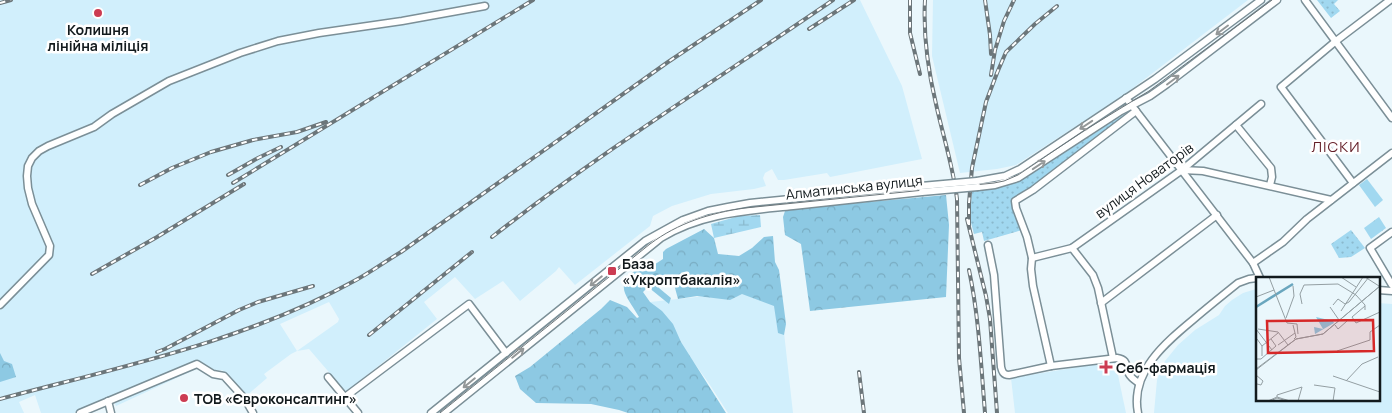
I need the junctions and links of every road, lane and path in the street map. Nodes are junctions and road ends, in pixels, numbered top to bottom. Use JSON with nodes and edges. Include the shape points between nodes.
{"nodes":[{"id":1,"x":1260,"y":0,"type":"edge"},
{"id":2,"x":1277,"y":0,"type":"edge"},
{"id":3,"x":1305,"y":0,"type":"edge"},
{"id":4,"x":1390,"y":0,"type":"edge"},
{"id":5,"x":484,"y":6,"type":"dead end"},
{"id":6,"x":1336,"y":41,"type":"junction"},
{"id":7,"x":1126,"y":98,"type":"junction"},
{"id":8,"x":1261,"y":104,"type":"dead end"},
{"id":9,"x":1134,"y":108,"type":"junction"},
{"id":10,"x":1392,"y":118,"type":"edge"},
{"id":11,"x":1236,"y":125,"type":"junction"},
{"id":12,"x":1392,"y":153,"type":"edge"},
{"id":13,"x":1182,"y":170,"type":"junction"},
{"id":14,"x":1353,"y":183,"type":"junction"},
{"id":15,"x":978,"y":184,"type":"junction"},
{"id":16,"x":1270,"y":185,"type":"junction"},
{"id":17,"x":922,"y":189,"type":"junction"},
{"id":18,"x":1332,"y":200,"type":"junction"},
{"id":19,"x":1216,"y":215,"type":"junction"},
{"id":20,"x":1392,"y":232,"type":"edge"},
{"id":21,"x":988,"y":245,"type":"dead end"},
{"id":22,"x":1072,"y":248,"type":"junction"},
{"id":23,"x":1032,"y":258,"type":"junction"},
{"id":24,"x":1253,"y":262,"type":"junction"},
{"id":25,"x":1258,"y":277,"type":"edge"},
{"id":26,"x":1256,"y":278,"type":"edge"},
{"id":27,"x":1392,"y":286,"type":"edge"},
{"id":28,"x":1101,"y":303,"type":"junction"},
{"id":29,"x":0,"y":305,"type":"edge"},
{"id":30,"x":506,"y":353,"type":"junction"},
{"id":31,"x":1113,"y":358,"type":"junction"},
{"id":32,"x":1051,"y":366,"type":"junction"},
{"id":33,"x":328,"y":377,"type":"dead end"},
{"id":34,"x":1139,"y":383,"type":"junction"},
{"id":35,"x":345,"y":397,"type":"junction"},
{"id":36,"x":108,"y":401,"type":"junction"},
{"id":37,"x":447,"y":412,"type":"edge"},
{"id":38,"x":80,"y":413,"type":"edge"},
{"id":39,"x":111,"y":413,"type":"edge"},
{"id":40,"x":253,"y":413,"type":"edge"},
{"id":41,"x":358,"y":413,"type":"edge"},
{"id":42,"x":432,"y":413,"type":"edge"},
{"id":43,"x":1138,"y":413,"type":"edge"}],
"edges":[{"from":1,"to":7,"type":"street","name":"Алматинська вулиця","one_way":true},
{"from":9,"to":2,"type":"street","name":"Алматинська вулиця","one_way":true},
{"from":3,"to":6,"type":"street"},
{"from":4,"to":6,"type":"street"},
{"from":5,"to":29,"type":"street","via":[[319,32],[240,52],[169,81],[94,127],[44,148],[32,158],[27,176],[30,195],[50,251]]},
{"from":6,"to":10,"type":"street"},
{"from":6,"to":14,"type":"street","via":[[1281,87]]},
{"from":7,"to":9,"type":"street"},
{"from":7,"to":15,"type":"street","name":"Алматинська вулиця","one_way":true,"via":[[1020,169]]},
{"from":8,"to":11,"type":"street","name":"вулиця Новаторів"},
{"from":9,"to":13,"type":"street"},
{"from":15,"to":9,"type":"street","name":"Алматинська вулиця","one_way":true,"via":[[995,185],[1018,178],[1120,111]]},
{"from":9,"to":23,"type":"street","name":"Алматинська вулиця","via":[[1033,190],[1015,200]]},
{"from":11,"to":13,"type":"street","name":"вулиця Новаторів"},
{"from":11,"to":16,"type":"street","via":[[1271,168]]},
{"from":12,"to":14,"type":"street"},
{"from":13,"to":16,"type":"street","via":[[1203,171]]},
{"from":13,"to":19,"type":"street"},
{"from":13,"to":22,"type":"street","name":"вулиця Новаторів"},
{"from":14,"to":18,"type":"street"},
{"from":15,"to":17,"type":"street","name":"Алматинська вулиця","bridge":true},
{"from":16,"to":18,"type":"street"},
{"from":17,"to":30,"type":"street","name":"Алматинська вулиця","one_way":true,"via":[[750,203],[682,220],[645,241]]},
{"from":37,"to":17,"type":"street","name":"Алматинська вулиця","one_way":true,"via":[[660,238],[681,228],[749,209]]},
{"from":18,"to":24,"type":"street","via":[[1283,242]]},
{"from":19,"to":24,"type":"street"},
{"from":19,"to":28,"type":"street"},
{"from":20,"to":27,"type":"street","via":[[1370,248]]},
{"from":21,"to":32,"type":"street","via":[[994,275],[1002,372],[1009,375]]},
{"from":22,"to":23,"type":"street","name":"вулиця Новаторів"},
{"from":22,"to":28,"type":"street","via":[[1093,275]]},
{"from":23,"to":32,"type":"street","via":[[1033,286]]},
{"from":24,"to":25,"type":"street"},
{"from":26,"to":34,"type":"street","via":[[1238,283],[1167,342]]},
{"from":28,"to":31,"type":"street"},
{"from":30,"to":35,"type":"street","via":[[469,304]]},
{"from":30,"to":42,"type":"street","name":"Алматинська вулиця","one_way":true},
{"from":31,"to":32,"type":"street"},
{"from":31,"to":34,"type":"street","via":[[1122,359],[1129,374]]},
{"from":33,"to":35,"type":"street"},
{"from":34,"to":43,"type":"street"},
{"from":35,"to":41,"type":"street"},
{"from":36,"to":38,"type":"street"},
{"from":36,"to":39,"type":"street"},
{"from":36,"to":40,"type":"street","via":[[197,364],[213,374],[224,376]]}]}
